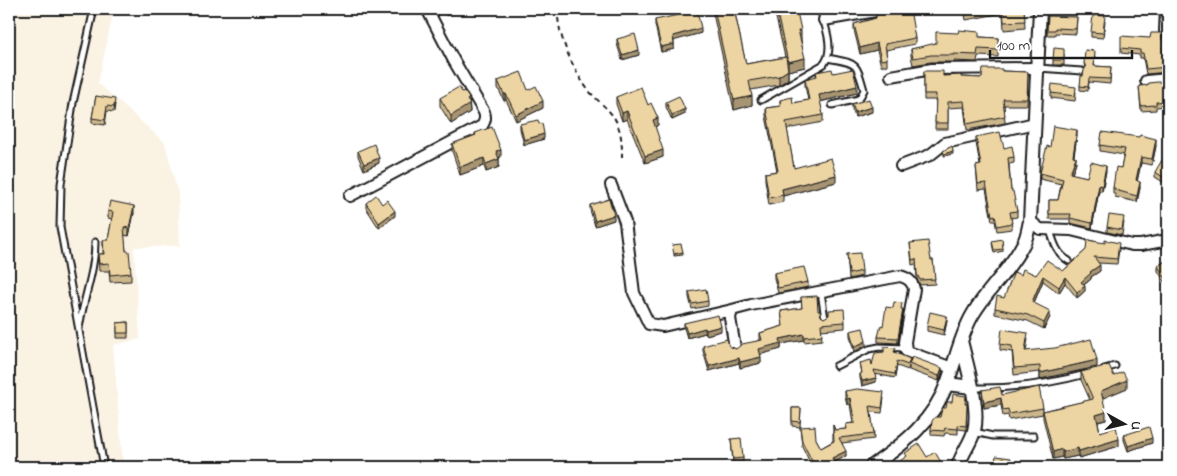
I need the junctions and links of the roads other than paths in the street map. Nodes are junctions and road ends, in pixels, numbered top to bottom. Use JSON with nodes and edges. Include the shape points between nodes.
{"nodes":[{"id":1,"x":94,"y":9,"type":"edge"},
{"id":2,"x":427,"y":9,"type":"edge"},
{"id":3,"x":820,"y":9,"type":"edge"},
{"id":4,"x":887,"y":9,"type":"edge"},
{"id":5,"x":1040,"y":9,"type":"edge"},
{"id":6,"x":1166,"y":9,"type":"edge"},
{"id":7,"x":824,"y":20,"type":"junction"},
{"id":8,"x":1165,"y":31,"type":"dead end"},
{"id":9,"x":828,"y":58,"type":"junction"},
{"id":10,"x":1037,"y":68,"type":"junction"},
{"id":11,"x":1082,"y":72,"type":"edge"},
{"id":12,"x":891,"y":76,"type":"dead end"},
{"id":13,"x":1168,"y":79,"type":"edge"},
{"id":14,"x":1146,"y":81,"type":"dead end"},
{"id":15,"x":760,"y":100,"type":"dead end"},
{"id":16,"x":832,"y":106,"type":"dead end"},
{"id":17,"x":1035,"y":123,"type":"junction"},
{"id":18,"x":901,"y":166,"type":"dead end"},
{"id":19,"x":611,"y":185,"type":"dead end"},
{"id":20,"x":350,"y":196,"type":"dead end"},
{"id":21,"x":1030,"y":221,"type":"junction"},
{"id":22,"x":1050,"y":230,"type":"junction"},
{"id":23,"x":1168,"y":240,"type":"edge"},
{"id":24,"x":95,"y":242,"type":"dead end"},
{"id":25,"x":1069,"y":261,"type":"dead end"},
{"id":26,"x":821,"y":291,"type":"junction"},
{"id":27,"x":732,"y":310,"type":"junction"},
{"id":28,"x":825,"y":319,"type":"edge"},
{"id":29,"x":78,"y":334,"type":"junction"},
{"id":30,"x":961,"y":341,"type":"junction"},
{"id":31,"x":734,"y":348,"type":"edge"},
{"id":32,"x":905,"y":348,"type":"junction"},
{"id":33,"x":836,"y":366,"type":"dead end"},
{"id":34,"x":1115,"y":366,"type":"dead end"},
{"id":35,"x":952,"y":368,"type":"junction"},
{"id":36,"x":1098,"y":371,"type":"edge"},
{"id":37,"x":1090,"y":373,"type":"edge"},
{"id":38,"x":947,"y":384,"type":"junction"},
{"id":39,"x":972,"y":388,"type":"junction"},
{"id":40,"x":974,"y":432,"type":"junction"},
{"id":41,"x":1034,"y":436,"type":"dead end"},
{"id":42,"x":104,"y":467,"type":"edge"},
{"id":43,"x":871,"y":467,"type":"edge"},
{"id":44,"x":958,"y":467,"type":"edge"}],
"edges":[{"from":1,"to":29,"type":"lane","via":[[73,103],[60,205],[62,244]]},
{"from":2,"to":20,"type":"street","via":[[484,112],[484,122],[482,126]]},
{"from":3,"to":7,"type":"lane"},
{"from":4,"to":7,"type":"street"},
{"from":5,"to":10,"type":"street"},
{"from":6,"to":8,"type":"street"},
{"from":7,"to":9,"type":"lane"},
{"from":9,"to":15,"type":"lane","via":[[824,64]]},
{"from":9,"to":16,"type":"lane","via":[[859,69],[864,90],[859,99]]},
{"from":10,"to":11,"type":"lane"},
{"from":10,"to":12,"type":"street","via":[[932,70]]},
{"from":10,"to":17,"type":"street"},
{"from":13,"to":14,"type":"street"},
{"from":17,"to":18,"type":"street","via":[[945,143],[930,155]]},
{"from":17,"to":21,"type":"street"},
{"from":19,"to":27,"type":"street","via":[[625,222],[634,293],[649,324],[663,326]]},
{"from":21,"to":22,"type":"street","via":[[1037,228]]},
{"from":21,"to":30,"type":"street","via":[[1022,246],[973,314]]},
{"from":22,"to":23,"type":"street","via":[[1072,230],[1132,245]]},
{"from":22,"to":25,"type":"lane","via":[[1062,257]]},
{"from":24,"to":29,"type":"lane","via":[[94,266]]},
{"from":26,"to":27,"type":"street"},
{"from":26,"to":28,"type":"lane"},
{"from":26,"to":32,"type":"street","via":[[900,276],[906,278],[914,289]]},
{"from":27,"to":31,"type":"street"},
{"from":29,"to":42,"type":"lane"},
{"from":30,"to":35,"type":"street"},
{"from":30,"to":39,"type":"street"},
{"from":32,"to":33,"type":"lane","via":[[869,349]]},
{"from":32,"to":35,"type":"street","via":[[909,353]]},
{"from":34,"to":36,"type":"lane"},
{"from":35,"to":38,"type":"street"},
{"from":37,"to":39,"type":"lane","via":[[1024,387]]},
{"from":38,"to":39,"type":"street"},
{"from":38,"to":43,"type":"street","via":[[924,424]]},
{"from":39,"to":40,"type":"street"},
{"from":40,"to":41,"type":"lane","via":[[992,436]]},
{"from":40,"to":44,"type":"street"}]}
